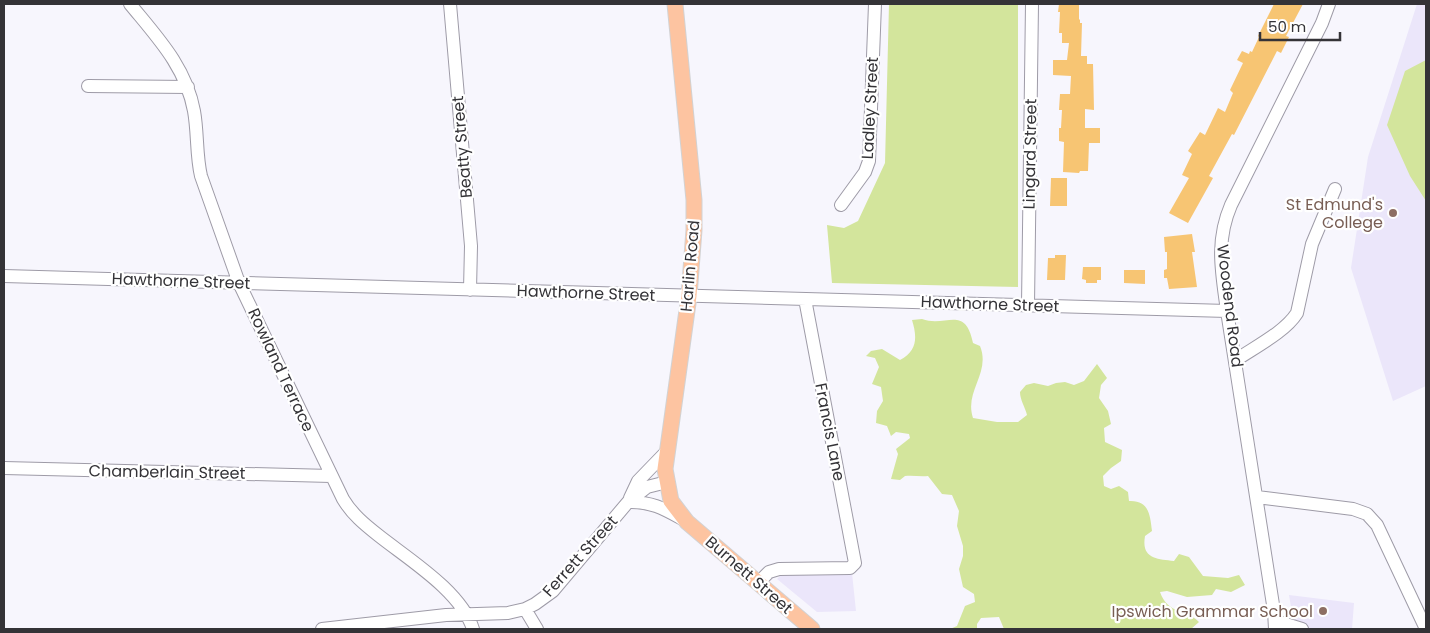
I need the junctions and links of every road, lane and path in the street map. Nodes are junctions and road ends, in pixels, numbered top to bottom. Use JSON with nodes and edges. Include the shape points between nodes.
{"nodes":[{"id":1,"x":130,"y":4,"type":"edge"},
{"id":2,"x":450,"y":4,"type":"edge"},
{"id":3,"x":675,"y":4,"type":"edge"},
{"id":4,"x":876,"y":4,"type":"edge"},
{"id":5,"x":1032,"y":4,"type":"edge"},
{"id":6,"x":1329,"y":4,"type":"edge"},
{"id":7,"x":88,"y":86,"type":"dead end"},
{"id":8,"x":188,"y":87,"type":"junction"},
{"id":9,"x":1335,"y":190,"type":"dead end"},
{"id":10,"x":841,"y":205,"type":"dead end"},
{"id":11,"x":4,"y":276,"type":"edge"},
{"id":12,"x":239,"y":283,"type":"junction"},
{"id":13,"x":470,"y":290,"type":"junction"},
{"id":14,"x":689,"y":296,"type":"junction"},
{"id":15,"x":805,"y":299,"type":"junction"},
{"id":16,"x":1028,"y":305,"type":"junction"},
{"id":17,"x":1228,"y":311,"type":"junction"},
{"id":18,"x":1236,"y":360,"type":"junction"},
{"id":19,"x":668,"y":450,"type":"junction"},
{"id":20,"x":4,"y":468,"type":"edge"},
{"id":21,"x":331,"y":476,"type":"junction"},
{"id":22,"x":667,"y":482,"type":"junction"},
{"id":23,"x":1257,"y":497,"type":"junction"},
{"id":24,"x":628,"y":502,"type":"junction"},
{"id":25,"x":687,"y":522,"type":"junction"},
{"id":26,"x":758,"y":583,"type":"junction"},
{"id":27,"x":525,"y":609,"type":"junction"},
{"id":28,"x":466,"y":614,"type":"junction"},
{"id":29,"x":1275,"y":625,"type":"edge"},
{"id":30,"x":322,"y":629,"type":"edge"},
{"id":31,"x":473,"y":629,"type":"edge"},
{"id":32,"x":536,"y":629,"type":"edge"},
{"id":33,"x":812,"y":629,"type":"edge"},
{"id":34,"x":1302,"y":629,"type":"edge"},
{"id":35,"x":1426,"y":629,"type":"edge"}],
"edges":[{"from":1,"to":8,"type":"street","name":"Rowland Terrace","via":[[172,57]]},
{"from":2,"to":13,"type":"street","name":"Beatty Street","via":[[471,246]]},
{"from":3,"to":14,"type":"main road","name":"Harlin Road","via":[[694,200]]},
{"from":4,"to":10,"type":"street","name":"Ladley Street","via":[[869,162]]},
{"from":5,"to":16,"type":"street","name":"Lingard Street"},
{"from":6,"to":17,"type":"street","name":"Woodend Road","via":[[1225,217],[1220,249]]},
{"from":7,"to":8,"type":"street"},
{"from":8,"to":12,"type":"street","name":"Rowland Terrace","via":[[200,176]]},
{"from":9,"to":18,"type":"street","via":[[1312,244],[1297,313],[1282,328]]},
{"from":11,"to":12,"type":"street","name":"Hawthorne Street"},
{"from":12,"to":13,"type":"street","name":"Hawthorne Street"},
{"from":12,"to":21,"type":"street","name":"Rowland Terrace"},
{"from":13,"to":14,"type":"street","name":"Hawthorne Street"},
{"from":14,"to":15,"type":"street","name":"Hawthorne Street"},
{"from":14,"to":19,"type":"main road","name":"Harlin Road"},
{"from":15,"to":16,"type":"street","name":"Hawthorne Street"},
{"from":15,"to":26,"type":"street","name":"Francis Lane","via":[[855,560],[850,568],[774,570]]},
{"from":16,"to":17,"type":"street","name":"Hawthorne Street"},
{"from":17,"to":18,"type":"street","name":"Woodend Road"},
{"from":18,"to":23,"type":"street","name":"Woodend Road"},
{"from":19,"to":22,"type":"main road","name":"Harlin Road"},
{"from":19,"to":24,"type":"street","via":[[638,481]]},
{"from":20,"to":21,"type":"street","name":"Chamberlain Street"},
{"from":21,"to":28,"type":"street","name":"Rowland Terrace","via":[[354,515],[446,590]]},
{"from":22,"to":24,"type":"street","name":"Ferrett Street","via":[[646,487]]},
{"from":22,"to":25,"type":"main road","name":"Harlin Road","via":[[671,501]]},
{"from":23,"to":29,"type":"street","name":"Woodend Road"},
{"from":23,"to":35,"type":"street","via":[[1353,509],[1367,514],[1377,526]]},
{"from":24,"to":25,"type":"street","name":"Ferrett Street","via":[[656,506]]},
{"from":24,"to":27,"type":"street","name":"Ferrett Street","via":[[553,590]]},
{"from":25,"to":26,"type":"main road","name":"Burnett Street"},
{"from":26,"to":33,"type":"main road","name":"Burnett Street"},
{"from":27,"to":28,"type":"street","name":"Ferrett Street","via":[[508,613]]},
{"from":27,"to":32,"type":"street"},
{"from":28,"to":30,"type":"street","name":"Ferrett Street"},
{"from":28,"to":31,"type":"street","name":"Rowland Terrace"},
{"from":29,"to":34,"type":"street"}]}
